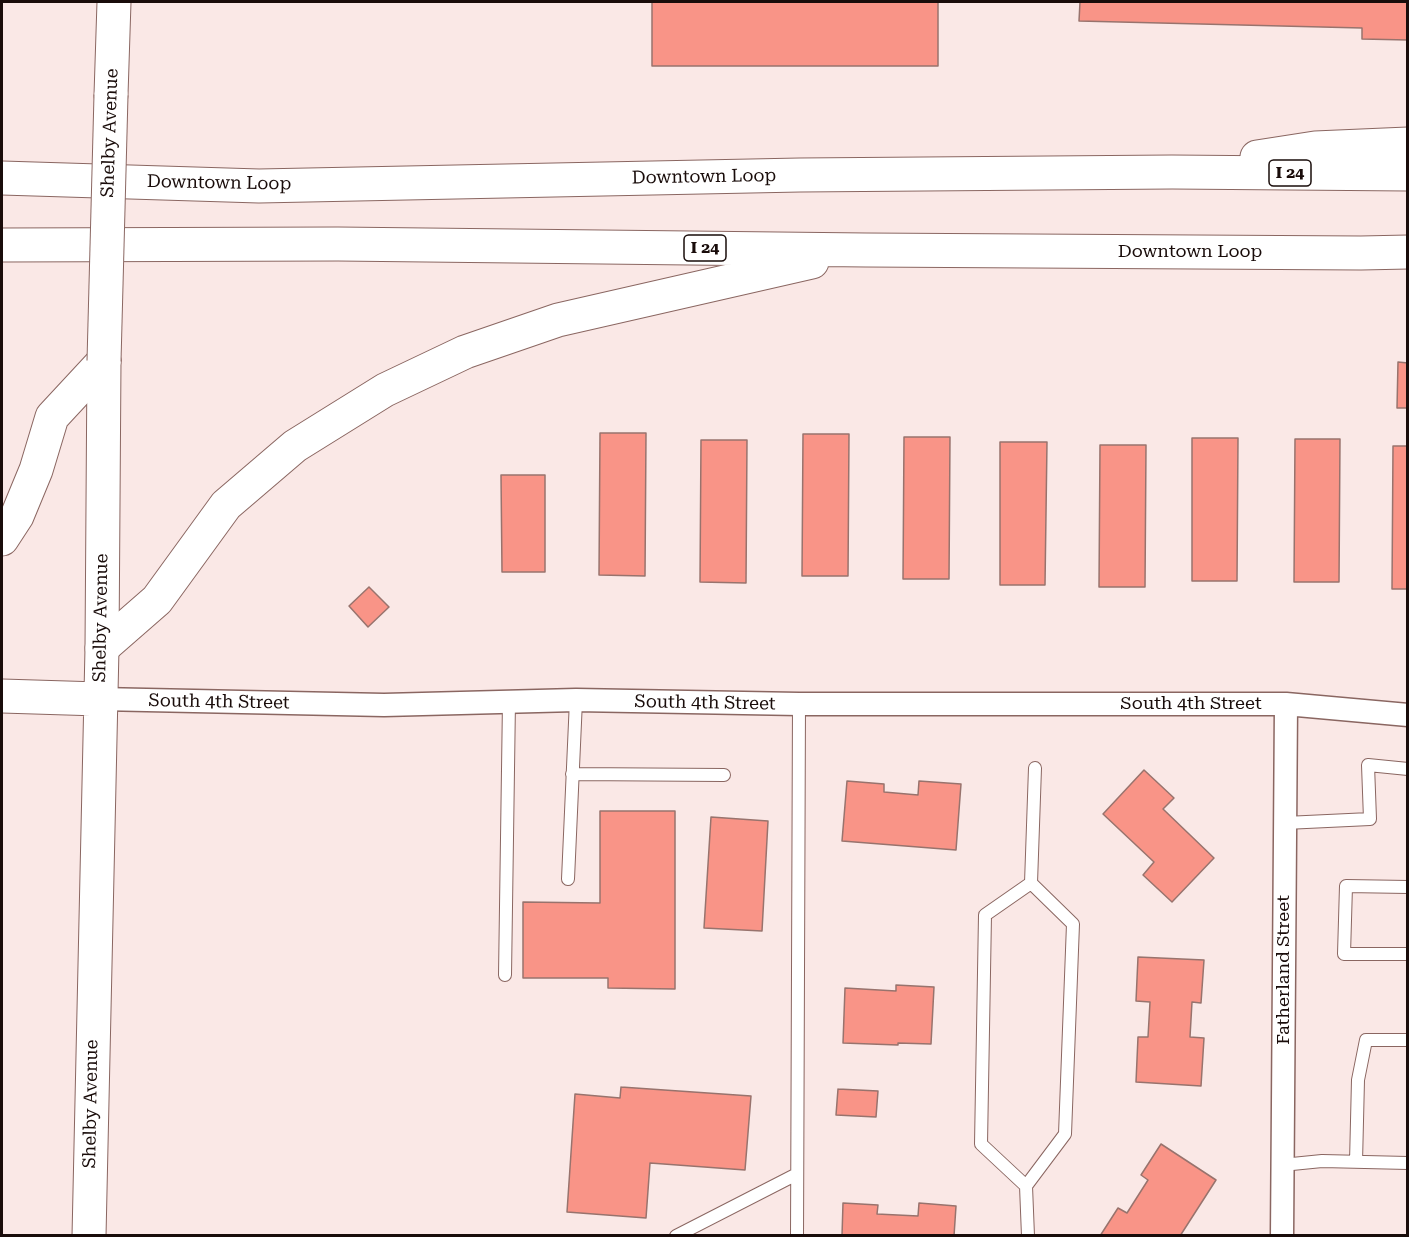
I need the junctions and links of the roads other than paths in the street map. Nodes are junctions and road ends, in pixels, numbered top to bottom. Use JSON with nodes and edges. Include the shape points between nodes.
{"nodes":[{"id":1,"x":114,"y":2,"type":"edge"},
{"id":2,"x":1407,"y":144,"type":"edge"},
{"id":3,"x":1172,"y":172,"type":"junction"},
{"id":4,"x":1407,"y":174,"type":"edge"},
{"id":5,"x":2,"y":178,"type":"edge"},
{"id":6,"x":2,"y":246,"type":"edge"},
{"id":7,"x":866,"y":249,"type":"junction"},
{"id":8,"x":1407,"y":252,"type":"edge"},
{"id":9,"x":104,"y":361,"type":"junction"},
{"id":10,"x":2,"y":539,"type":"edge"},
{"id":11,"x":102,"y":648,"type":"junction"},
{"id":12,"x":2,"y":696,"type":"edge"},
{"id":13,"x":99,"y":699,"type":"junction"},
{"id":14,"x":576,"y":700,"type":"junction"},
{"id":15,"x":509,"y":701,"type":"junction"},
{"id":16,"x":799,"y":704,"type":"junction"},
{"id":17,"x":1286,"y":704,"type":"junction"},
{"id":18,"x":1407,"y":715,"type":"edge"},
{"id":19,"x":1035,"y":768,"type":"dead end"},
{"id":20,"x":1407,"y":770,"type":"edge"},
{"id":21,"x":572,"y":774,"type":"junction"},
{"id":22,"x":724,"y":775,"type":"dead end"},
{"id":23,"x":1285,"y":823,"type":"junction"},
{"id":24,"x":568,"y":879,"type":"dead end"},
{"id":25,"x":1032,"y":883,"type":"junction"},
{"id":26,"x":1407,"y":887,"type":"edge"},
{"id":27,"x":1407,"y":954,"type":"edge"},
{"id":28,"x":505,"y":975,"type":"dead end"},
{"id":29,"x":1407,"y":1040,"type":"edge"},
{"id":30,"x":1356,"y":1162,"type":"junction"},
{"id":31,"x":1407,"y":1163,"type":"edge"},
{"id":32,"x":1282,"y":1165,"type":"junction"},
{"id":33,"x":797,"y":1174,"type":"junction"},
{"id":34,"x":1026,"y":1186,"type":"junction"},
{"id":35,"x":88,"y":1236,"type":"edge"},
{"id":36,"x":676,"y":1236,"type":"edge"},
{"id":37,"x":797,"y":1236,"type":"edge"},
{"id":38,"x":1028,"y":1236,"type":"edge"},
{"id":39,"x":1282,"y":1236,"type":"edge"}],
"edges":[{"from":1,"to":9,"type":"main road","name":"Shelby Avenue","bridge":true},
{"from":2,"to":3,"type":"main road","via":[[1315,148]]},
{"from":3,"to":4,"type":"main road","name":"Downtown Loop","number":"I 24"},
{"from":3,"to":5,"type":"main road","name":"Downtown Loop","number":"I 24","via":[[259,186]]},
{"from":6,"to":7,"type":"main road","name":"Downtown Loop","number":"I 24","via":[[338,244]]},
{"from":7,"to":8,"type":"main road","name":"Downtown Loop","number":"I 24"},
{"from":7,"to":11,"type":"main road","via":[[558,320],[465,352],[385,390],[295,446],[226,505],[157,600]]},
{"from":9,"to":10,"type":"main road","via":[[52,417],[36,470],[17,516]]},
{"from":9,"to":11,"type":"main road","name":"Shelby Avenue"},
{"from":11,"to":13,"type":"main road","name":"Shelby Avenue"},
{"from":12,"to":13,"type":"main road","name":"South 4th Street"},
{"from":13,"to":15,"type":"street","name":"South 4th Street","via":[[384,705]]},
{"from":13,"to":35,"type":"main road","name":"Shelby Avenue"},
{"from":14,"to":15,"type":"street","name":"South 4th Street"},
{"from":14,"to":16,"type":"street","name":"South 4th Street"},
{"from":14,"to":21,"type":"lane"},
{"from":15,"to":28,"type":"lane"},
{"from":16,"to":17,"type":"street","name":"South 4th Street"},
{"from":16,"to":33,"type":"lane"},
{"from":17,"to":18,"type":"street","name":"South 4th Street"},
{"from":17,"to":23,"type":"street","name":"Fatherland Street"},
{"from":19,"to":25,"type":"lane"},
{"from":20,"to":23,"type":"lane","via":[[1368,765],[1370,819]]},
{"from":21,"to":22,"type":"lane"},
{"from":21,"to":24,"type":"lane"},
{"from":23,"to":32,"type":"street","name":"Fatherland Street"},
{"from":25,"to":34,"type":"lane","via":[[1073,924],[1065,1134]]},
{"from":25,"to":34,"type":"lane","via":[[985,915],[981,1143]]},
{"from":26,"to":27,"type":"lane","via":[[1347,886],[1344,954]]},
{"from":29,"to":30,"type":"lane","via":[[1366,1040],[1358,1080]]},
{"from":30,"to":31,"type":"lane"},
{"from":30,"to":32,"type":"lane"},
{"from":32,"to":39,"type":"street","name":"Fatherland Street"},
{"from":33,"to":36,"type":"lane"},
{"from":33,"to":37,"type":"lane"},
{"from":34,"to":38,"type":"lane"}]}
